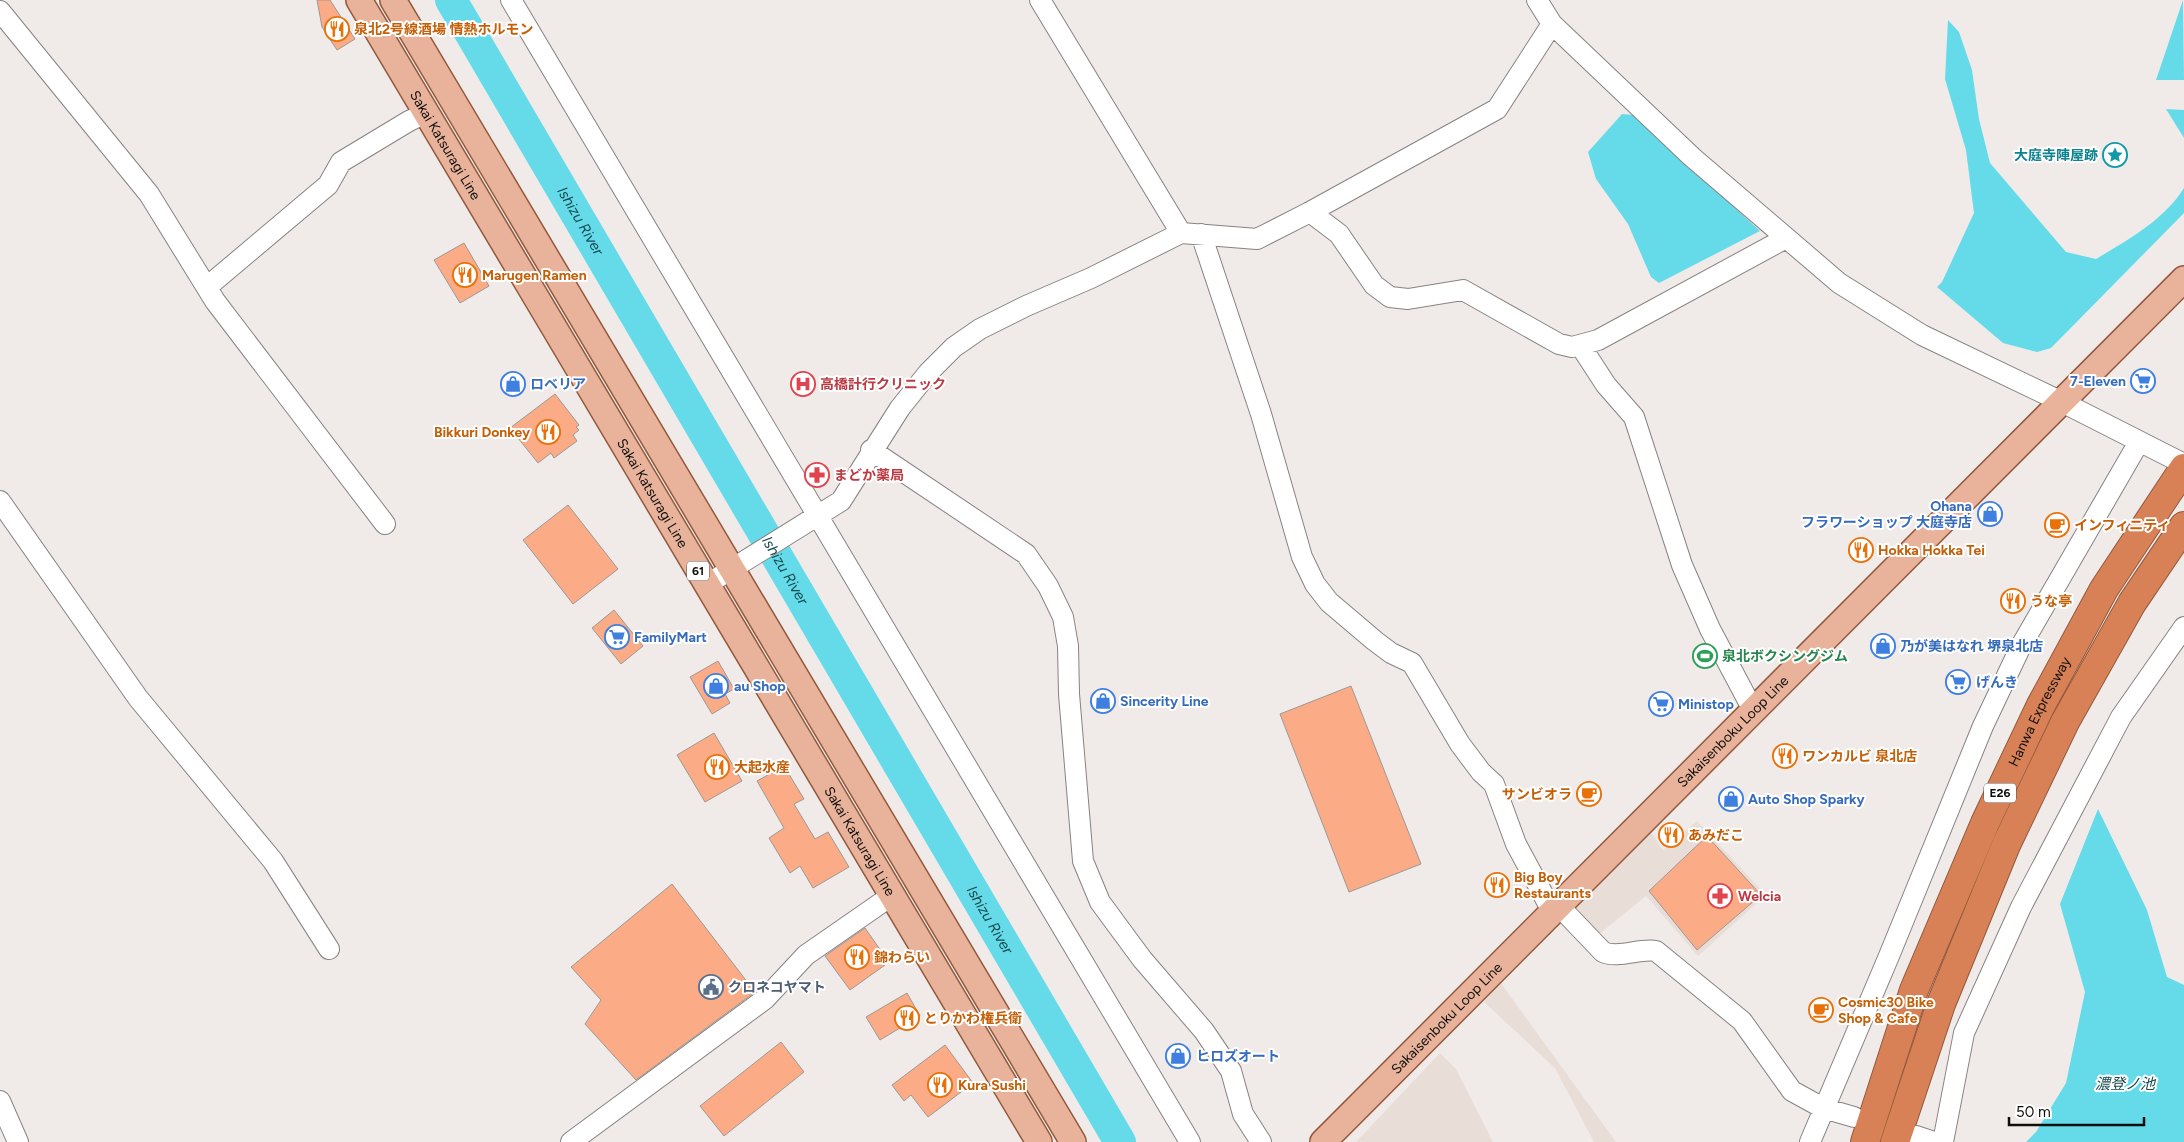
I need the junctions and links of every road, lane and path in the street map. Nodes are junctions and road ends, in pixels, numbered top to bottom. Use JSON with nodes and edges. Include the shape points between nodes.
{"nodes":[{"id":1,"x":359,"y":0,"type":"edge"},
{"id":2,"x":393,"y":0,"type":"edge"},
{"id":3,"x":511,"y":0,"type":"edge"},
{"id":4,"x":1040,"y":0,"type":"edge"},
{"id":5,"x":1537,"y":0,"type":"edge"},
{"id":6,"x":0,"y":12,"type":"edge"},
{"id":7,"x":1552,"y":24,"type":"junction"},
{"id":8,"x":426,"y":113,"type":"junction"},
{"id":9,"x":1310,"y":212,"type":"junction"},
{"id":10,"x":1181,"y":233,"type":"junction"},
{"id":11,"x":1201,"y":234,"type":"junction"},
{"id":12,"x":1786,"y":238,"type":"junction"},
{"id":13,"x":2184,"y":279,"type":"edge"},
{"id":14,"x":207,"y":287,"type":"junction"},
{"id":15,"x":1580,"y":345,"type":"junction"},
{"id":16,"x":2062,"y":402,"type":"junction"},
{"id":17,"x":2139,"y":442,"type":"junction"},
{"id":18,"x":872,"y":450,"type":"junction"},
{"id":19,"x":2184,"y":466,"type":"edge"},
{"id":20,"x":0,"y":501,"type":"edge"},
{"id":21,"x":818,"y":516,"type":"junction"},
{"id":22,"x":385,"y":524,"type":"dead end"},
{"id":23,"x":2184,"y":526,"type":"edge"},
{"id":24,"x":741,"y":564,"type":"junction"},
{"id":25,"x":706,"y":584,"type":"junction"},
{"id":26,"x":2184,"y":627,"type":"edge"},
{"id":27,"x":1753,"y":710,"type":"junction"},
{"id":28,"x":891,"y":896,"type":"junction"},
{"id":29,"x":1555,"y":908,"type":"junction"},
{"id":30,"x":328,"y":949,"type":"dead end"},
{"id":31,"x":1,"y":1105,"type":"edge"},
{"id":32,"x":1823,"y":1108,"type":"junction"},
{"id":33,"x":1854,"y":1117,"type":"dead end"},
{"id":34,"x":1915,"y":1140,"type":"edge"},
{"id":35,"x":18,"y":1142,"type":"edge"},
{"id":36,"x":571,"y":1142,"type":"edge"},
{"id":37,"x":1038,"y":1142,"type":"edge"},
{"id":38,"x":1073,"y":1142,"type":"edge"},
{"id":39,"x":1190,"y":1142,"type":"edge"},
{"id":40,"x":1261,"y":1142,"type":"edge"},
{"id":41,"x":1323,"y":1142,"type":"edge"},
{"id":42,"x":1810,"y":1142,"type":"edge"},
{"id":43,"x":1865,"y":1142,"type":"edge"},
{"id":44,"x":1942,"y":1142,"type":"edge"}],
"edges":[{"from":1,"to":8,"type":"main road","name":"Sakai Katsuragi Line","number":"61"},
{"from":2,"to":24,"type":"main road","number":"61"},
{"from":3,"to":21,"type":"street"},
{"from":4,"to":10,"type":"street"},
{"from":5,"to":7,"type":"street"},
{"from":6,"to":14,"type":"street","via":[[149,194]]},
{"from":7,"to":9,"type":"street","via":[[1497,109]]},
{"from":7,"to":12,"type":"street","via":[[1692,157]]},
{"from":8,"to":14,"type":"street","via":[[341,162],[328,185]]},
{"from":8,"to":25,"type":"main road","name":"Sakai Katsuragi Line","number":"61"},
{"from":9,"to":11,"type":"street","via":[[1256,239]]},
{"from":9,"to":15,"type":"street","via":[[1338,234],[1374,285],[1390,297],[1408,299],[1463,290],[1559,344]]},
{"from":10,"to":11,"type":"street"},
{"from":10,"to":18,"type":"street","via":[[988,325],[954,347],[900,408]]},
{"from":11,"to":29,"type":"street","via":[[1261,414],[1302,557],[1315,584],[1329,602],[1375,641],[1412,663],[1460,744],[1494,784],[1516,844]]},
{"from":12,"to":15,"type":"street","via":[[1598,340]]},
{"from":12,"to":16,"type":"street","via":[[1839,283],[1922,334]]},
{"from":13,"to":16,"type":"main road","name":"Sakaisenboku Loop Line"},
{"from":14,"to":22,"type":"street"},
{"from":15,"to":27,"type":"street","via":[[1606,384],[1634,417],[1682,565],[1710,629]]},
{"from":16,"to":17,"type":"street"},
{"from":16,"to":27,"type":"main road","name":"Sakaisenboku Loop Line"},
{"from":17,"to":19,"type":"street"},
{"from":17,"to":32,"type":"street","via":[[2021,646],[1987,717],[1890,956]]},
{"from":18,"to":21,"type":"street","via":[[841,500]]},
{"from":18,"to":40,"type":"street","via":[[1026,554],[1048,586],[1063,617],[1068,646],[1083,861],[1100,902],[1142,959],[1204,1031],[1231,1071],[1243,1114]]},
{"from":19,"to":43,"type":"highway","name":"Hanwa Expressway","number":"E26","via":[[2104,589],[2033,722],[1985,823],[1914,990]]},
{"from":20,"to":30,"type":"street","via":[[138,698],[273,861]]},
{"from":21,"to":24,"type":"street"},
{"from":21,"to":39,"type":"street"},
{"from":23,"to":34,"type":"highway","name":"Hanwa Expressway","number":"E26","via":[[2132,603],[2065,722],[2010,836],[1941,1004]]},
{"from":24,"to":25,"type":"street"},
{"from":24,"to":38,"type":"main road","number":"61"},
{"from":25,"to":28,"type":"main road","name":"Sakai Katsuragi Line","number":"61"},
{"from":26,"to":44,"type":"street","via":[[2121,717],[2021,907],[1964,1032]]},
{"from":27,"to":29,"type":"main road","name":"Sakaisenboku Loop Line"},
{"from":28,"to":36,"type":"street","via":[[806,955],[765,999]]},
{"from":28,"to":37,"type":"main road","name":"Sakai Katsuragi Line","number":"61"},
{"from":29,"to":32,"type":"street","via":[[1610,955],[1656,951],[1742,1021],[1792,1091]]},
{"from":29,"to":41,"type":"main road","name":"Sakaisenboku Loop Line"},
{"from":31,"to":35,"type":"street"},
{"from":32,"to":33,"type":"street"},
{"from":32,"to":42,"type":"street"}]}
